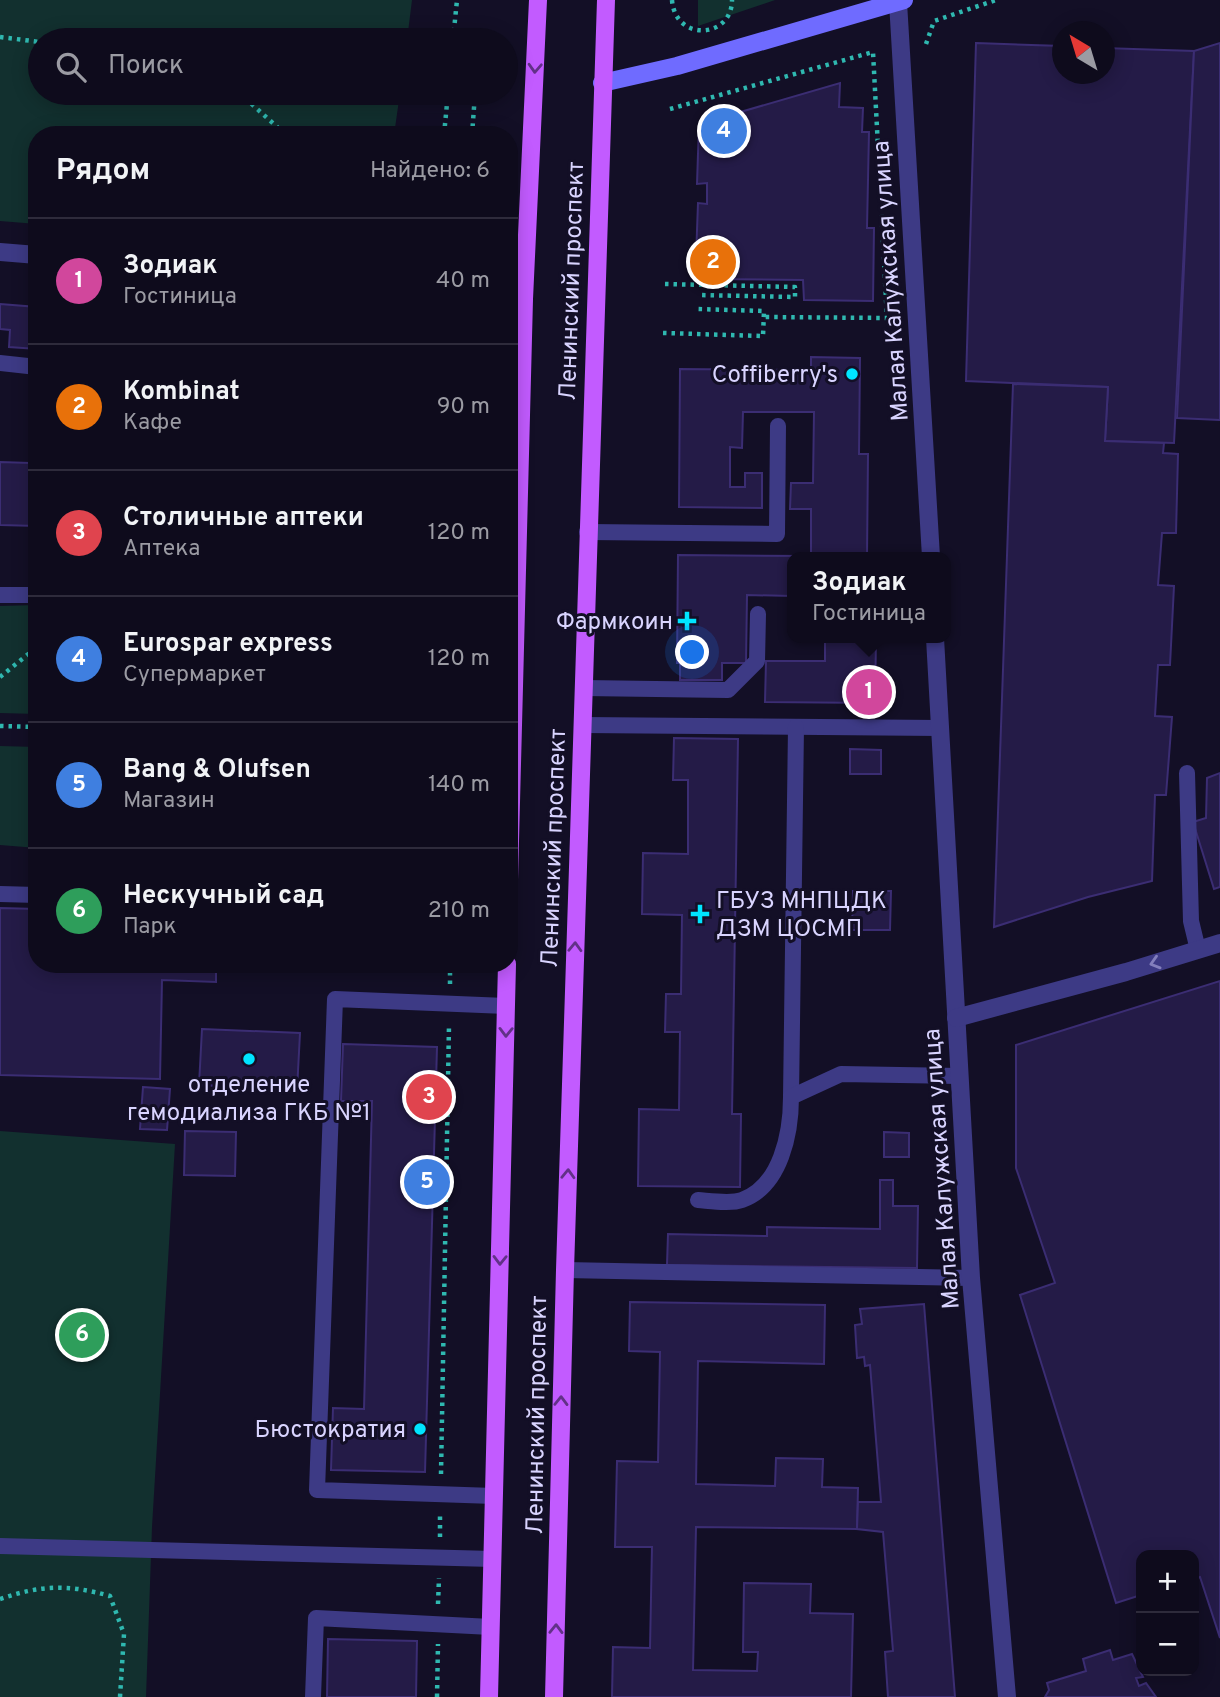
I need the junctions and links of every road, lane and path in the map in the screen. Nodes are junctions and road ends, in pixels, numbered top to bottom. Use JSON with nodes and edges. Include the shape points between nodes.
{"nodes":[{"id":1,"x":457,"y":0,"type":"edge"},
{"id":2,"x":538,"y":0,"type":"edge"},
{"id":3,"x":606,"y":0,"type":"edge"},
{"id":4,"x":672,"y":0,"type":"edge"},
{"id":5,"x":732,"y":0,"type":"edge"},
{"id":6,"x":996,"y":0,"type":"edge"},
{"id":7,"x":901,"y":1,"type":"edge"},
{"id":8,"x":454,"y":28,"type":"edge"},
{"id":9,"x":0,"y":37,"type":"edge"},
{"id":10,"x":28,"y":40,"type":"edge"},
{"id":11,"x":926,"y":44,"type":"dead end"},
{"id":12,"x":602,"y":83,"type":"junction"},
{"id":13,"x":254,"y":105,"type":"edge"},
{"id":14,"x":447,"y":105,"type":"edge"},
{"id":15,"x":474,"y":105,"type":"edge"},
{"id":16,"x":670,"y":109,"type":"dead end"},
{"id":17,"x":276,"y":126,"type":"edge"},
{"id":18,"x":445,"y":126,"type":"edge"},
{"id":19,"x":472,"y":126,"type":"edge"},
{"id":20,"x":0,"y":252,"type":"edge"},
{"id":21,"x":28,"y":254,"type":"edge"},
{"id":22,"x":518,"y":284,"type":"edge"},
{"id":23,"x":665,"y":284,"type":"dead end"},
{"id":24,"x":698,"y":295,"type":"dead end"},
{"id":25,"x":698,"y":309,"type":"dead end"},
{"id":26,"x":764,"y":317,"type":"junction"},
{"id":27,"x":663,"y":333,"type":"dead end"},
{"id":28,"x":0,"y":363,"type":"edge"},
{"id":29,"x":28,"y":365,"type":"edge"},
{"id":30,"x":778,"y":426,"type":"dead end"},
{"id":31,"x":587,"y":532,"type":"junction"},
{"id":32,"x":931,"y":552,"type":"edge"},
{"id":33,"x":0,"y":595,"type":"edge"},
{"id":34,"x":28,"y":595,"type":"edge"},
{"id":35,"x":758,"y":614,"type":"dead end"},
{"id":36,"x":936,"y":643,"type":"edge"},
{"id":37,"x":28,"y":654,"type":"edge"},
{"id":38,"x":0,"y":677,"type":"edge"},
{"id":39,"x":583,"y":688,"type":"junction"},
{"id":40,"x":582,"y":724,"type":"junction"},
{"id":41,"x":0,"y":726,"type":"edge"},
{"id":42,"x":28,"y":727,"type":"edge"},
{"id":43,"x":796,"y":727,"type":"junction"},
{"id":44,"x":940,"y":728,"type":"junction"},
{"id":45,"x":1186,"y":773,"type":"dead end"},
{"id":46,"x":0,"y":894,"type":"edge"},
{"id":47,"x":28,"y":895,"type":"edge"},
{"id":48,"x":1220,"y":943,"type":"edge"},
{"id":49,"x":1198,"y":950,"type":"junction"},
{"id":50,"x":450,"y":973,"type":"edge"},
{"id":51,"x":507,"y":973,"type":"edge"},
{"id":52,"x":450,"y":1004,"type":"junction"},
{"id":53,"x":469,"y":1004,"type":"dead end"},
{"id":54,"x":506,"y":1006,"type":"junction"},
{"id":55,"x":956,"y":1018,"type":"junction"},
{"id":56,"x":958,"y":1076,"type":"junction"},
{"id":57,"x":791,"y":1097,"type":"junction"},
{"id":58,"x":698,"y":1200,"type":"dead end"},
{"id":59,"x":565,"y":1270,"type":"junction"},
{"id":60,"x":971,"y":1278,"type":"junction"},
{"id":61,"x":440,"y":1495,"type":"junction"},
{"id":62,"x":494,"y":1496,"type":"junction"},
{"id":63,"x":0,"y":1546,"type":"edge"},
{"id":64,"x":439,"y":1557,"type":"junction"},
{"id":65,"x":493,"y":1559,"type":"junction"},
{"id":66,"x":0,"y":1599,"type":"edge"},
{"id":67,"x":438,"y":1625,"type":"junction"},
{"id":68,"x":491,"y":1627,"type":"junction"},
{"id":69,"x":120,"y":1697,"type":"edge"},
{"id":70,"x":313,"y":1697,"type":"edge"},
{"id":71,"x":437,"y":1697,"type":"edge"},
{"id":72,"x":489,"y":1697,"type":"edge"},
{"id":73,"x":554,"y":1697,"type":"edge"},
{"id":74,"x":1007,"y":1697,"type":"edge"}],
"edges":[{"from":1,"to":8,"type":"path"},
{"from":2,"to":22,"type":"main road","name":"Ленинский проспект","one_way":true},
{"from":3,"to":12,"type":"main road","name":"Ленинский проспект"},
{"from":4,"to":5,"type":"path","via":[[685,26],[704,31],[722,24]]},
{"from":6,"to":11,"type":"path","via":[[934,22]]},
{"from":7,"to":12,"type":"street"},
{"from":7,"to":32,"type":"street","name":"Малая Калужская улица"},
{"from":9,"to":10,"type":"path"},
{"from":12,"to":31,"type":"main road","name":"Ленинский проспект"},
{"from":13,"to":17,"type":"path"},
{"from":14,"to":18,"type":"path"},
{"from":15,"to":19,"type":"path"},
{"from":16,"to":26,"type":"path","via":[[873,52],[887,318]]},
{"from":20,"to":21,"type":"street"},
{"from":23,"to":24,"type":"path","via":[[795,287],[795,297]]},
{"from":25,"to":26,"type":"path","via":[[764,310]]},
{"from":26,"to":27,"type":"path","via":[[763,336]]},
{"from":28,"to":29,"type":"lane"},
{"from":30,"to":31,"type":"lane","via":[[777,534]]},
{"from":31,"to":39,"type":"main road","name":"Ленинский проспект"},
{"from":33,"to":34,"type":"lane"},
{"from":35,"to":39,"type":"lane","via":[[757,661],[728,690]]},
{"from":36,"to":44,"type":"street","name":"Малая Калужская улица"},
{"from":37,"to":38,"type":"path"},
{"from":39,"to":40,"type":"main road","name":"Ленинский проспект"},
{"from":40,"to":43,"type":"lane"},
{"from":59,"to":40,"type":"main road","name":"Ленинский проспект","one_way":true},
{"from":41,"to":42,"type":"path"},
{"from":43,"to":44,"type":"lane"},
{"from":43,"to":57,"type":"lane"},
{"from":44,"to":55,"type":"street","name":"Малая Калужская улица"},
{"from":45,"to":49,"type":"lane","via":[[1191,921]]},
{"from":46,"to":47,"type":"lane"},
{"from":48,"to":49,"type":"street"},
{"from":49,"to":55,"type":"street","one_way":true},
{"from":50,"to":52,"type":"path"},
{"from":51,"to":54,"type":"main road","name":"Ленинский проспект"},
{"from":52,"to":53,"type":"lane"},
{"from":52,"to":54,"type":"lane"},
{"from":52,"to":61,"type":"path"},
{"from":52,"to":61,"type":"lane","via":[[335,999],[317,1490]]},
{"from":54,"to":62,"type":"main road","name":"Ленинский проспект","one_way":true},
{"from":55,"to":56,"type":"street","name":"Малая Калужская улица"},
{"from":56,"to":57,"type":"lane","via":[[841,1074]]},
{"from":56,"to":60,"type":"street","name":"Малая Калужская улица"},
{"from":57,"to":58,"type":"lane","via":[[791,1128],[763,1188],[741,1201]]},
{"from":59,"to":60,"type":"lane"},
{"from":73,"to":59,"type":"main road","name":"Ленинский проспект","one_way":true},
{"from":60,"to":74,"type":"street","name":"Малая Калужская улица"},
{"from":61,"to":62,"type":"lane"},
{"from":61,"to":64,"type":"path"},
{"from":62,"to":65,"type":"main road","name":"Ленинский проспект"},
{"from":63,"to":64,"type":"lane"},
{"from":64,"to":65,"type":"lane"},
{"from":64,"to":67,"type":"path"},
{"from":65,"to":68,"type":"main road","name":"Ленинский проспект"},
{"from":66,"to":69,"type":"path","via":[[33,1588],[79,1587],[110,1597],[124,1634]]},
{"from":67,"to":68,"type":"lane"},
{"from":67,"to":70,"type":"lane","via":[[316,1618]]},
{"from":67,"to":71,"type":"path"},
{"from":68,"to":72,"type":"main road","name":"Ленинский проспект"}]}
